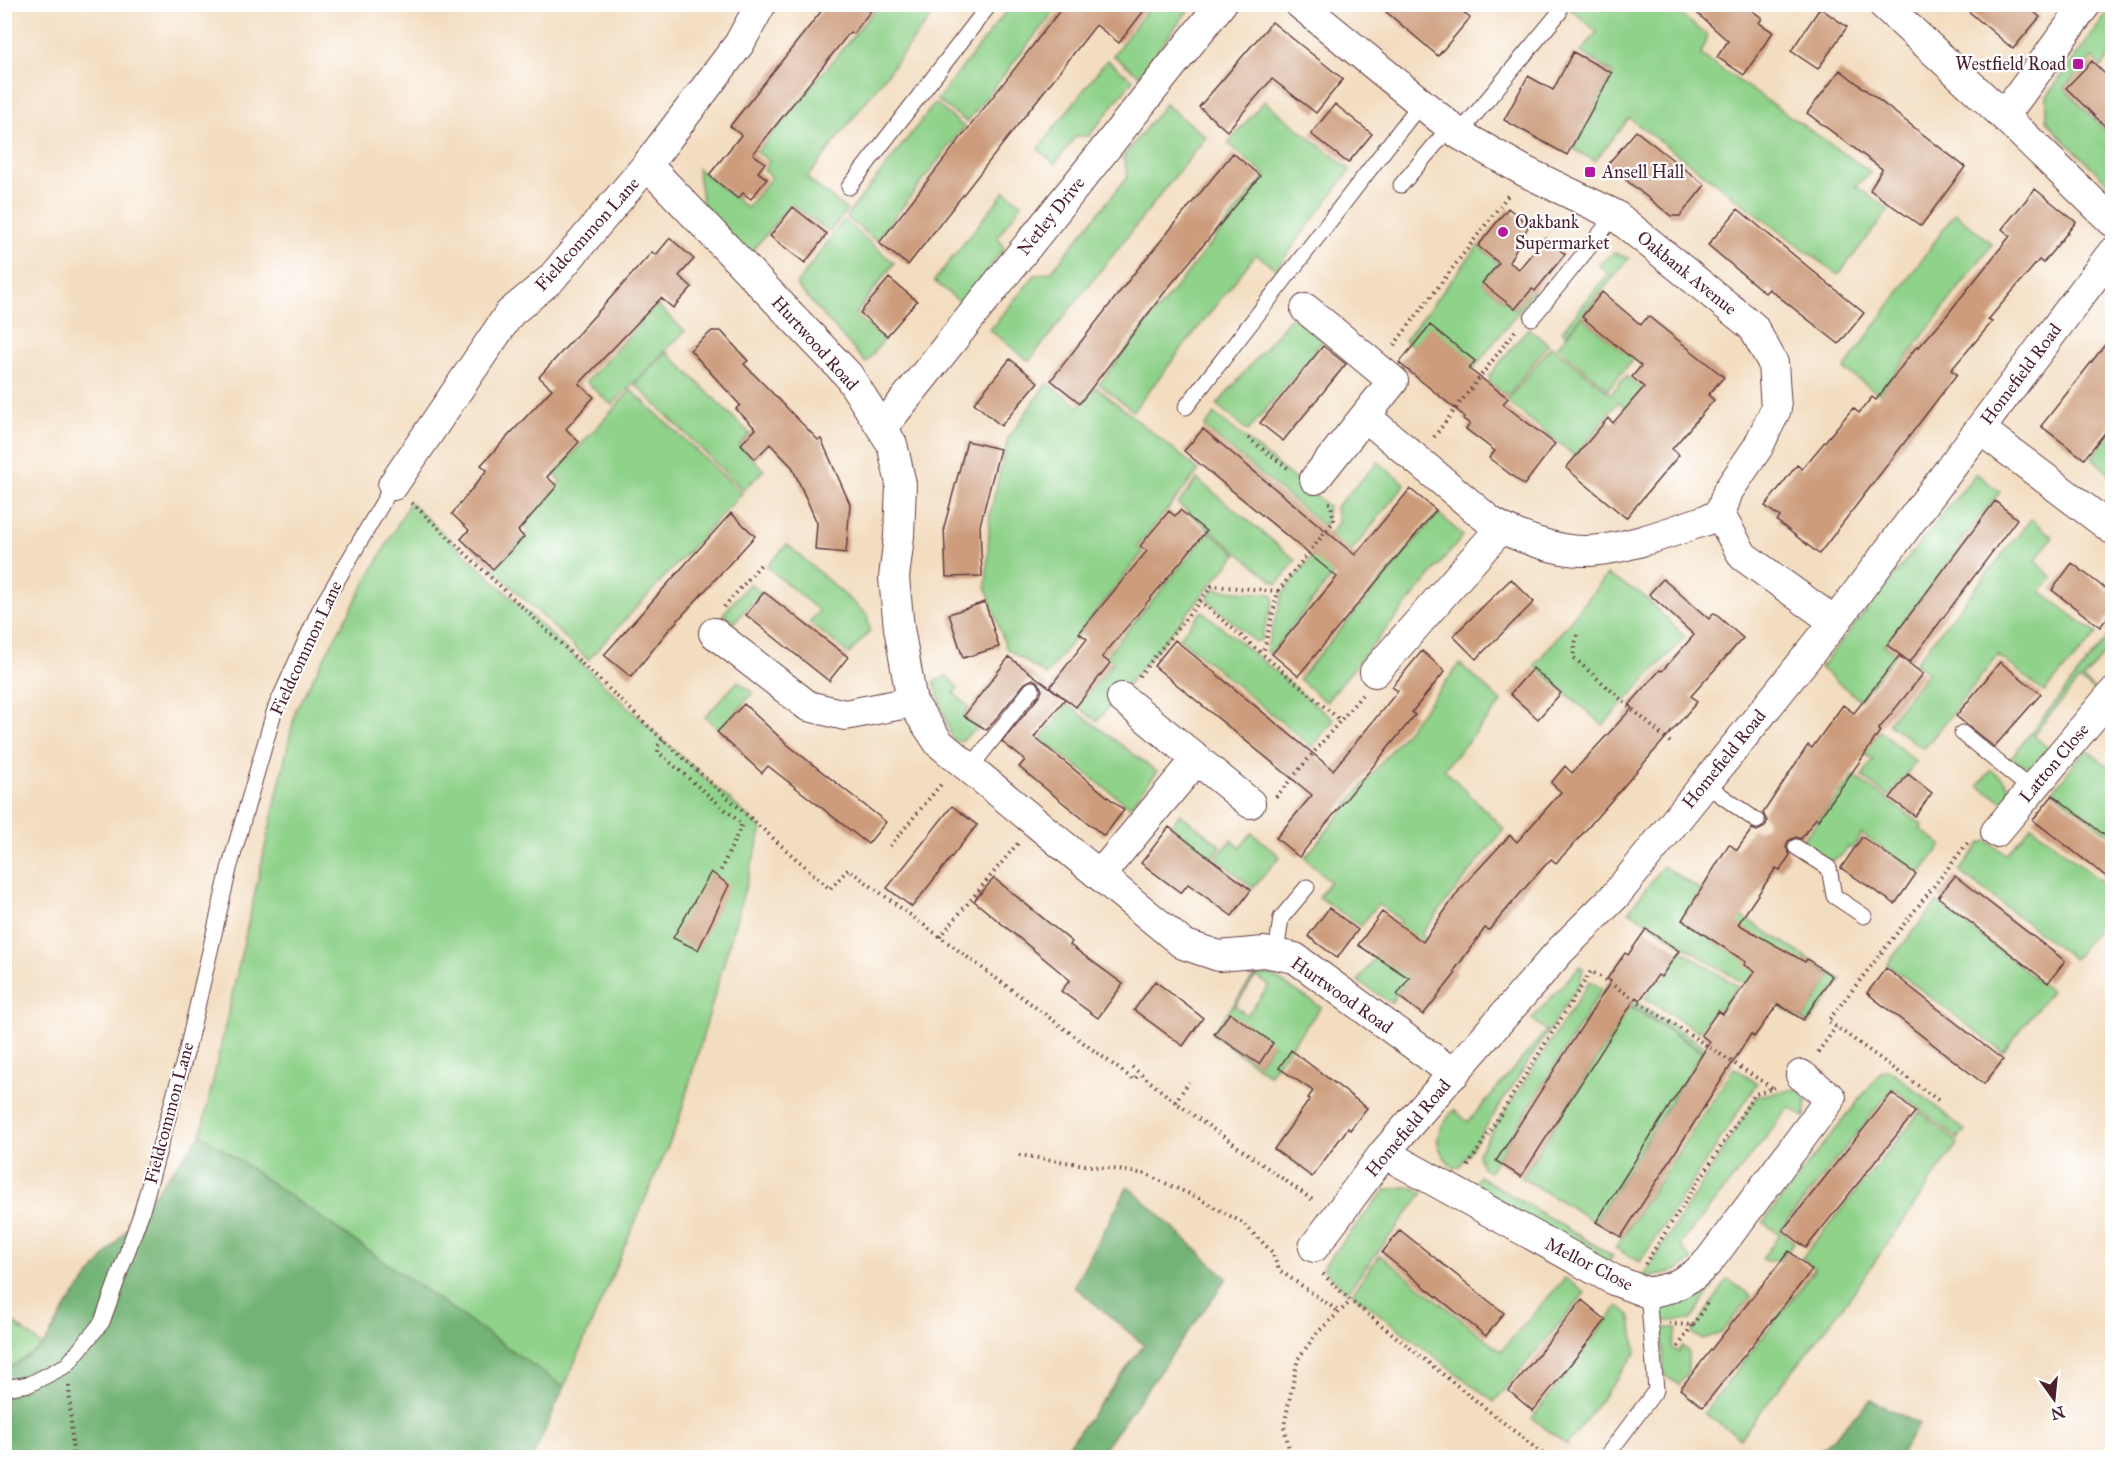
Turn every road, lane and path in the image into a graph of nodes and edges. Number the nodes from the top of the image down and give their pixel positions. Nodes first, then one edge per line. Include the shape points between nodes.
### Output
1 (761, 4) edge
2 (990, 4) edge
3 (1221, 4) edge
4 (1300, 4) edge
5 (1883, 4) edge
6 (2086, 4) edge
7 (1559, 13) dead end
8 (1421, 103) junction
9 (2004, 116) junction
10 (1455, 130) junction
11 (647, 165) junction
12 (1526, 172) junction
13 (1401, 185) dead end
14 (849, 187) dead end
15 (1615, 215) junction
16 (2112, 221) edge
17 (2112, 253) edge
18 (1306, 309) dead end
19 (1532, 318) joint
20 (1377, 367) junction
21 (1186, 407) dead end
22 (1366, 417) junction
23 (882, 428) junction
24 (1980, 429) junction
25 (1248, 438) dead end
26 (1417, 459) junction
27 (1313, 483) junction
28 (393, 485) junction
29 (1720, 515) junction
30 (1501, 528) junction
31 (2112, 529) edge
32 (763, 562) dead end
33 (1278, 591) junction
34 (1200, 601) junction
35 (1834, 622) junction
36 (714, 633) joint
37 (1577, 635) dead end
38 (1263, 654) junction
39 (1375, 672) joint
40 (1032, 689) dead end
41 (2112, 694) edge
42 (1122, 698) joint
43 (912, 702) junction
44 (1340, 720) junction
45 (1962, 733) dead end
46 (663, 740) junction
47 (1672, 744) dead end
48 (1197, 759) junction
49 (966, 765) junction
50 (1705, 784) junction
51 (2032, 790) junction
52 (1250, 803) joint
53 (1035, 822) junction
54 (1757, 822) dead end
55 (1996, 832) joint
56 (890, 846) dead end
57 (1796, 847) dead end
58 (720, 872) dead end
59 (1100, 875) junction
60 (1307, 887) dead end
61 (1864, 916) dead end
62 (940, 938) junction
63 (1276, 954) junction
64 (1132, 1067) dead end
65 (1139, 1074) junction
66 (1454, 1074) junction
67 (1801, 1075) joint
68 (1189, 1082) dead end
69 (1774, 1089) junction
70 (1938, 1100) dead end
71 (1174, 1102) junction
72 (1384, 1152) junction
73 (1019, 1155) dead end
74 (1477, 1172) dead end
75 (1336, 1217) junction
76 (1314, 1247) joint
77 (1639, 1290) junction
78 (1351, 1301) junction
79 (1338, 1311) junction
80 (1693, 1325) dead end
81 (1678, 1347) dead end
82 (67, 1365) junction
83 (4, 1388) edge
84 (73, 1458) edge
85 (1292, 1458) edge
86 (1548, 1458) edge
87 (1605, 1458) edge

1 - 11 street, Fieldcommon Lane via 739,44
2 - 14 lane
3 - 23 street, Netley Drive
4 - 8 street, Oakbank Avenue
5 - 9 street
6 - 9 street
7 - 10 lane
8 - 10 street, Oakbank Avenue
8 - 21 lane
9 - 16 street
10 - 12 street, Oakbank Avenue
10 - 13 lane
11 - 23 street, Hurtwood Road via 848,375
11 - 28 street, Fieldcommon Lane via 551,279 510,313
12 - 15 street, Oakbank Avenue
12 - 20 path
15 - 19 lane
15 - 29 street, Oakbank Avenue via 1753,327 1773,363 1776,409 1758,447 1728,491
17 - 24 street, Homefield Road
18 - 20 street
19 - 26 path via 1528,322 1525,319
20 - 22 street via 1393,381
22 - 26 street
22 - 27 street
23 - 43 street, Hurtwood Road via 892,444 901,484 894,578
24 - 31 street
24 - 35 street, Homefield Road
25 - 27 path
26 - 30 street
27 - 33 path via 1331,504 1334,521
28 - 46 path
28 - 82 lane, Fieldcommon Lane via 319,611 274,709 141,1214 102,1322
29 - 30 street via 1649,539 1586,552 1539,543
29 - 35 street via 1743,556
30 - 39 street
32 - 36 path via 707,626
33 - 34 path via 1212,586
33 - 38 path
34 - 38 path
34 - 42 path
35 - 50 street, Homefield Road
36 - 43 street via 808,706 844,714
37 - 47 path via 1573,657
38 - 44 path
39 - 44 path via 1379,675
40 - 49 lane
41 - 51 street, Latton Close
42 - 48 street
43 - 49 street, Hurtwood Road via 939,743
44 - 52 path via 1263,813
45 - 51 lane
46 - 58 path via 658,752 742,824
46 - 62 path via 830,889 848,869
48 - 52 street
48 - 59 street
49 - 53 street, Hurtwood Road
49 - 56 path
50 - 54 lane
50 - 66 street, Homefield Road via 1615,896 1560,951
51 - 55 street, Latton Close
53 - 59 street, Hurtwood Road
53 - 62 path
55 - 70 path via 1991,837 1979,829 1828,1021
57 - 61 lane via 1829,868 1834,896
59 - 63 street, Hurtwood Road via 1183,944 1219,956
60 - 63 lane via 1281,918
62 - 65 path via 1134,1080
63 - 66 street, Hurtwood Road via 1295,958
64 - 65 path
65 - 71 path
66 - 72 street, Homefield Road
67 - 69 path via 1794,1083
67 - 77 street, Mellor Close via 1831,1098 1709,1261 1672,1287
68 - 71 path
69 - 74 path via 1591,971 1467,1166
69 - 77 path via 1755,1094
71 - 75 path
72 - 75 street, Homefield Road
72 - 77 street, Mellor Close
73 - 79 path via 1145,1174 1196,1197 1243,1223 1272,1252 1279,1270
75 - 76 street, Homefield Road
76 - 78 path via 1321,1271
77 - 87 lane via 1656,1390
78 - 79 path
78 - 86 path
79 - 85 path via 1298,1359 1284,1426
80 - 81 path
82 - 83 lane, Fieldcommon Lane via 30,1384
82 - 84 path

